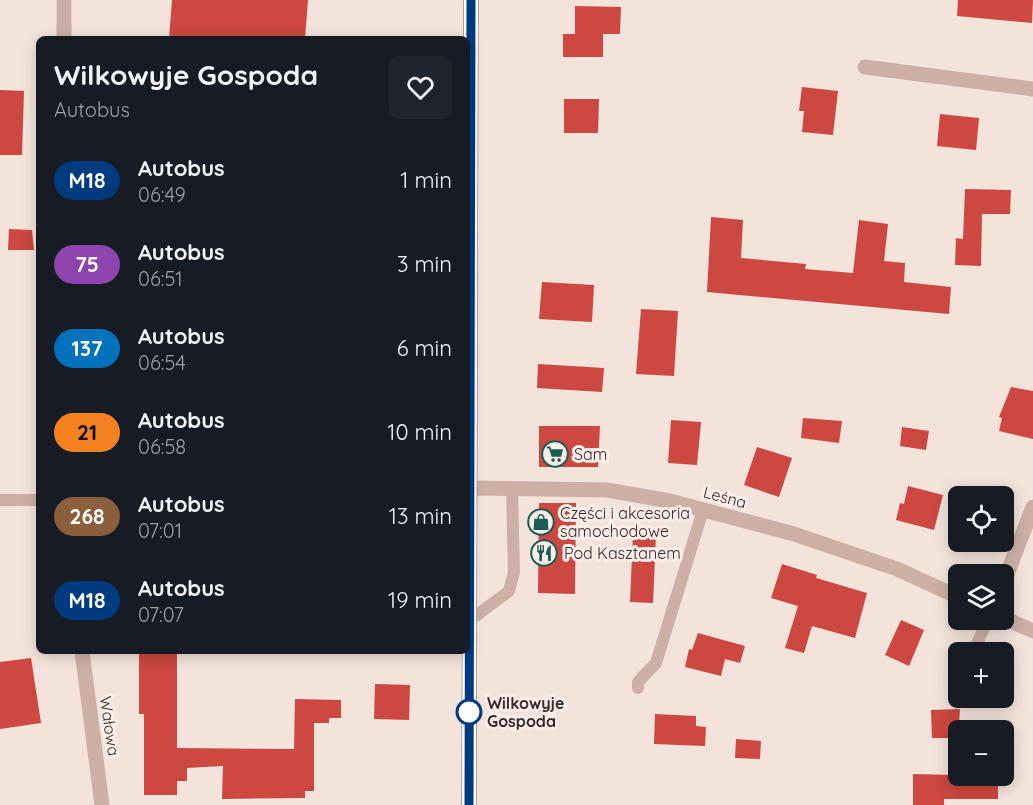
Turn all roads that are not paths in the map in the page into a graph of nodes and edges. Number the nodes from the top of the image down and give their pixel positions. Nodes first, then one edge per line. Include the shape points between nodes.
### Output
1 (64, 0) edge
2 (471, 0) edge
3 (64, 36) edge
4 (865, 67) dead end
5 (1033, 89) edge
6 (470, 488) joint
7 (512, 490) junction
8 (0, 500) edge
9 (36, 500) edge
10 (1033, 507) edge
11 (703, 510) junction
12 (1011, 564) edge
13 (948, 593) edge
14 (470, 620) edge
15 (1014, 622) edge
16 (1033, 631) edge
17 (82, 654) edge
18 (469, 654) edge
19 (638, 688) dead end
20 (102, 805) edge
21 (469, 805) edge

1 - 3 street
2 - 6 main road
4 - 5 street
6 - 7 street, Leśna
7 - 11 street, Leśna via 607,490
7 - 14 lane via 514,572 509,591
8 - 9 lane
10 - 12 street
11 - 13 street, Leśna via 794,534 887,566
11 - 19 lane via 656,663 638,682
15 - 16 street
17 - 20 street, Wałowa
18 - 21 main road

